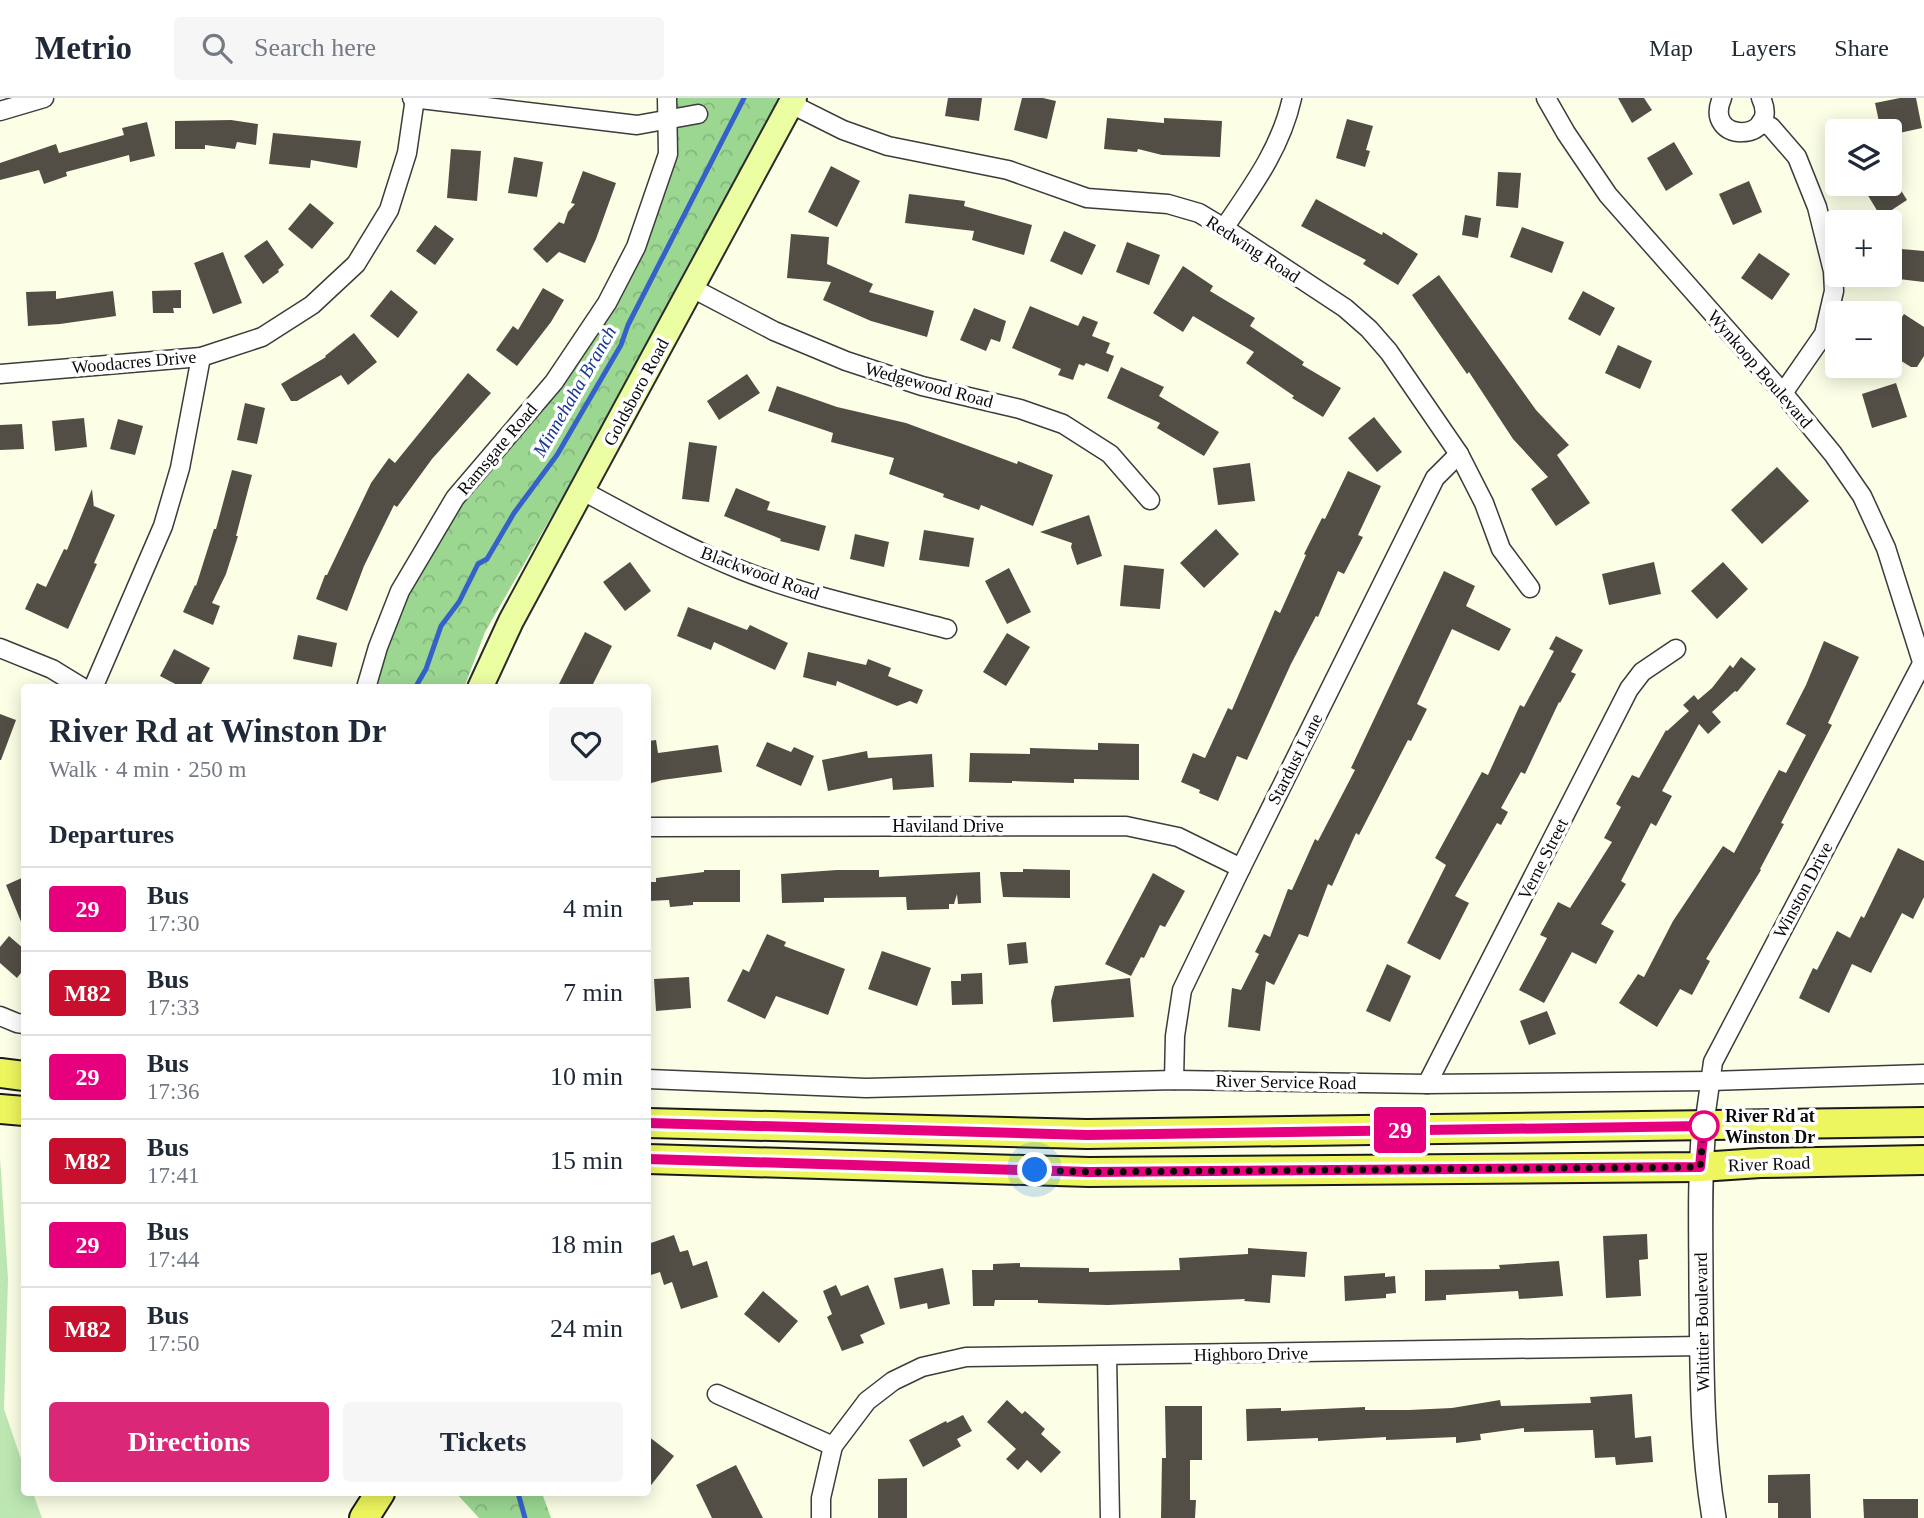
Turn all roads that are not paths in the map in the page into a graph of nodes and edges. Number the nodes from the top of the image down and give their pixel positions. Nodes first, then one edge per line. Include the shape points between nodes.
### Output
1 (44, 98) edge
2 (414, 98) edge
3 (667, 98) edge
4 (1292, 98) edge
5 (1546, 98) edge
6 (1722, 98) edge
7 (1761, 98) edge
8 (792, 101) edge
9 (0, 111) edge
10 (698, 114) dead end
11 (667, 119) junction
12 (1761, 122) junction
13 (1224, 228) junction
14 (692, 288) junction
15 (201, 357) junction
16 (0, 374) edge
17 (1783, 393) junction
18 (1459, 454) junction
19 (583, 491) junction
20 (1150, 500) dead end
21 (1530, 589) dead end
22 (947, 629) dead end
23 (0, 648) edge
24 (1676, 649) dead end
25 (1923, 664) edge
26 (76, 684) edge
27 (95, 684) edge
28 (367, 684) edge
29 (483, 684) edge
30 (651, 827) edge
31 (1241, 868) junction
32 (0, 1016) edge
33 (21, 1024) edge
34 (0, 1073) edge
35 (1924, 1074) edge
36 (21, 1076) edge
37 (651, 1079) edge
38 (1174, 1080) junction
39 (1710, 1082) junction
40 (1427, 1083) junction
41 (0, 1109) edge
42 (21, 1111) edge
43 (1924, 1122) edge
44 (651, 1123) edge
45 (1704, 1126) junction
46 (1924, 1160) edge
47 (651, 1161) edge
48 (1700, 1167) junction
49 (1702, 1346) junction
50 (1107, 1356) junction
51 (717, 1394) dead end
52 (833, 1446) junction
53 (378, 1496) edge
54 (364, 1518) edge
55 (821, 1518) edge
56 (1110, 1518) edge
57 (1714, 1518) edge

1 - 9 street
2 - 11 street via 637,125
2 - 15 street, Woodacres Drive via 407,153 389,210 356,264 312,305 262,337
3 - 11 street, Ramsgate Road
4 - 13 street via 1287,123 1267,165
5 - 17 street, Wynkoop Boulevard via 1608,195
6 - 12 street via 1721,121 1732,131 1746,133
7 - 12 street via 1765,113
8 - 13 street, Redwing Road via 843,130 888,146 1008,170 1087,198 1168,204 1199,213
8 - 14 main road, Goldsboro Road
10 - 11 street
11 - 28 street, Ramsgate Road via 668,154 636,247 554,382 455,498 400,591
12 - 17 street via 1797,157 1817,207 1833,271 1834,291 1824,334
13 - 18 street, Redwing Road via 1345,308 1369,329
14 - 19 main road, Goldsboro Road
14 - 20 street, Wedgewood Road via 774,331 846,361 1063,424 1110,454
15 - 16 street, Woodacres Drive
15 - 27 street via 180,468 163,526
17 - 25 street, Wynkoop Boulevard via 1863,496 1886,548
18 - 21 street, Redwing Road via 1501,550
18 - 31 street, Stardust Lane via 1436,478
19 - 22 street, Blackwood Road via 668,537 743,570
19 - 29 main road, Goldsboro Road via 511,621
23 - 26 street
24 - 40 street, Verne Street via 1642,672 1629,689
25 - 39 street, Winston Drive via 1713,1062
30 - 31 street, Haviland Drive via 1126,826 1178,837
31 - 38 street, Stardust Lane via 1182,990
32 - 33 street
34 - 36 main road
35 - 39 street, River Service Road
37 - 38 street, River Service Road via 866,1088
38 - 40 street, River Service Road
39 - 40 street, River Service Road
39 - 45 street, Winston Drive
41 - 42 main road
43 - 45 main road
44 - 45 main road via 1087,1135
45 - 48 street, Whittier Boulevard
46 - 48 main road, River Road
47 - 48 main road, River Road via 1089,1172
48 - 49 street, Whittier Boulevard
49 - 50 street, Highboro Drive
49 - 57 street, Whittier Boulevard via 1707,1478
50 - 52 street, Highboro Drive via 966,1357 922,1367 867,1401
50 - 56 street
51 - 52 street
52 - 55 street
53 - 54 main road

